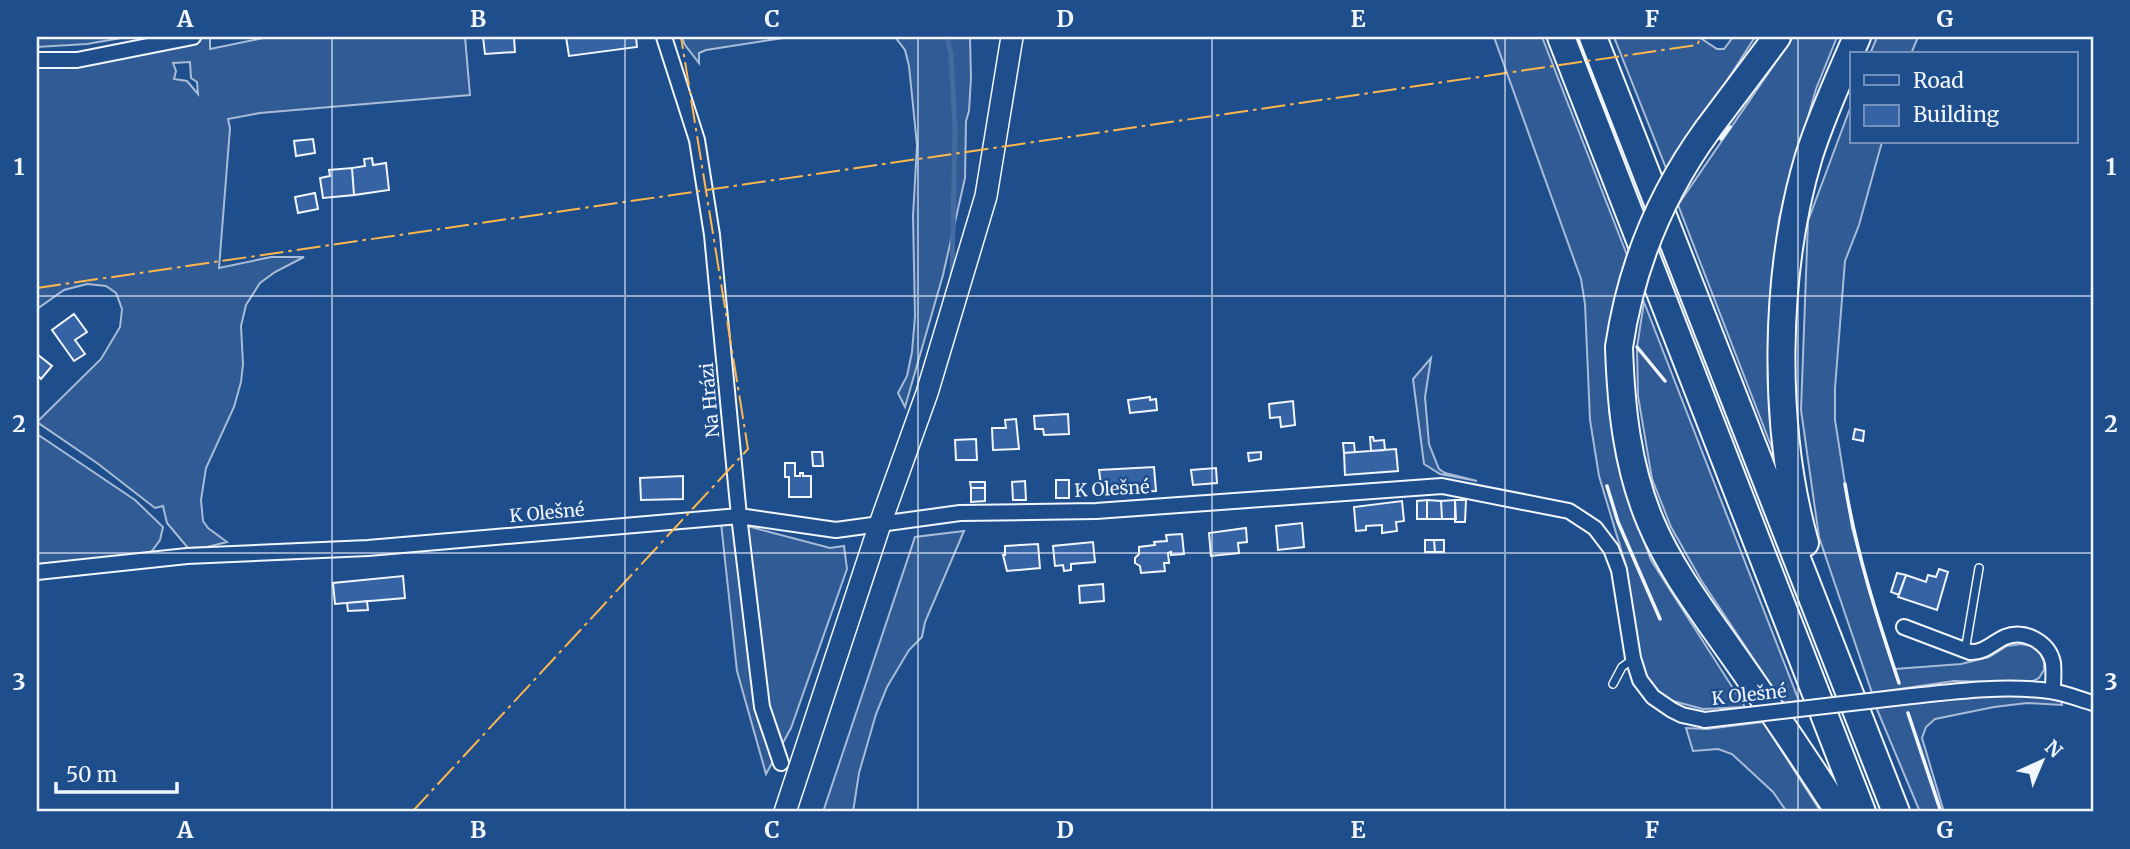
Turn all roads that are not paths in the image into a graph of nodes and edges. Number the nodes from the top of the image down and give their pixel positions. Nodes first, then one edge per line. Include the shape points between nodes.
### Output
1 (193, 37) edge
2 (664, 37) edge
3 (1012, 37) edge
4 (1561, 37) edge
5 (1592, 37) edge
6 (1777, 37) edge
7 (1850, 53) edge
8 (37, 60) edge
9 (739, 516) junction
10 (880, 524) junction
11 (1979, 568) dead end
12 (37, 572) edge
13 (1903, 627) dead end
14 (1965, 651) junction
15 (1633, 658) junction
16 (1613, 684) dead end
17 (2053, 691) junction
18 (1848, 692) junction
19 (2093, 703) edge
20 (781, 763) dead end
21 (785, 812) edge
22 (1839, 812) edge
23 (1862, 812) edge
24 (1896, 812) edge

1 - 8 street via 77,60
2 - 9 street, Na Hrázi via 702,167
3 - 10 street via 986,196 927,393
4 - 23 highway
5 - 18 highway
6 - 22 highway, bridge via 1675,178 1648,232 1630,288 1619,347 1621,407 1630,457 1651,524 1700,608
7 - 18 highway via 1809,157 1793,226 1782,362 1787,451 1798,515
9 - 10 street, K Olešné via 836,530
9 - 12 street, K Olešné via 368,548 187,556
9 - 20 street, Na Hrázi via 762,707
10 - 15 street, K Olešné via 960,513 1096,510 1442,486 1569,511 1595,528 1619,570
10 - 21 street
11 - 14 lane
13 - 14 street
14 - 17 street via 1981,651 2013,635 2029,636 2051,656
15 - 16 lane
15 - 17 street, K Olešné, bridge via 1640,680 1653,697 1682,715 1705,720 1996,689
17 - 19 street, K Olešné
18 - 24 highway

